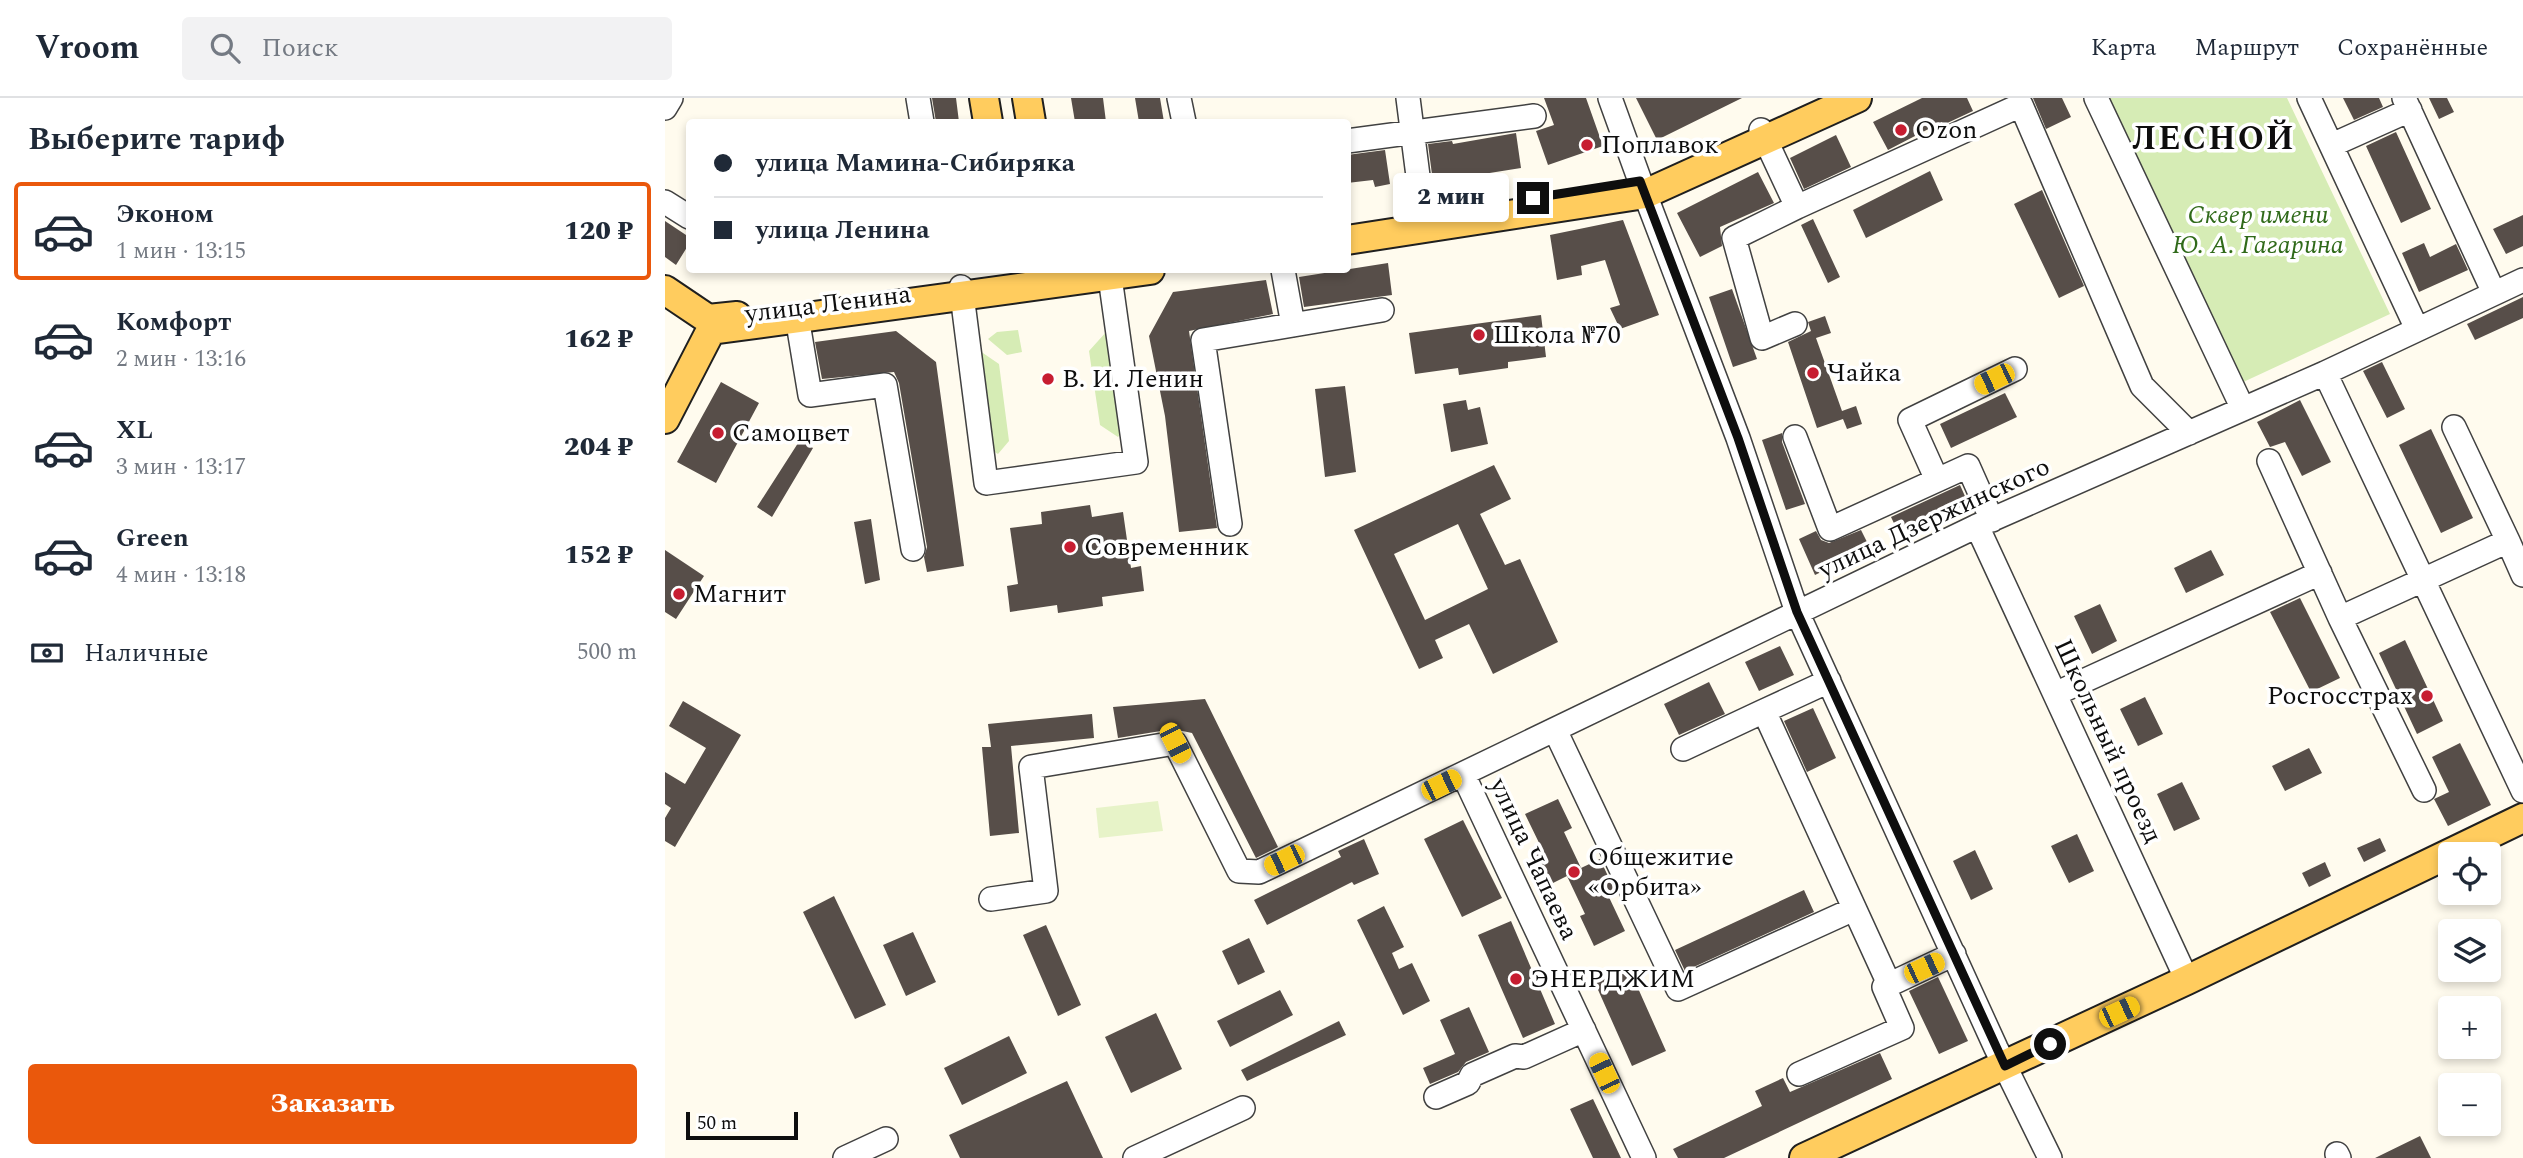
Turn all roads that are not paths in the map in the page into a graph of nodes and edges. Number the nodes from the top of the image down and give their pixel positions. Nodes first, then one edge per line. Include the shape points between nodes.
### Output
1 (671, 98) edge
2 (918, 98) edge
3 (984, 98) edge
4 (1027, 98) edge
5 (1179, 98) edge
6 (1408, 98) edge
7 (1610, 98) edge
8 (1832, 98) edge
9 (1857, 98) edge
10 (2096, 98) edge
11 (2309, 98) edge
12 (2407, 104) edge
13 (665, 108) edge
14 (1534, 116) dead end
15 (922, 119) edge
16 (988, 119) edge
17 (1030, 119) edge
18 (1183, 119) edge
19 (1412, 132) junction
20 (1763, 135) junction
21 (1351, 140) edge
22 (2332, 145) junction
23 (1642, 188) junction
24 (665, 202) edge
25 (1797, 207) junction
26 (686, 215) edge
27 (1424, 222) junction
28 (1351, 228) edge
29 (1351, 239) edge
30 (1130, 273) edge
31 (1284, 273) edge
32 (1054, 276) edge
33 (1103, 277) edge
34 (2523, 279) edge
35 (1012, 280) edge
36 (665, 290) edge
37 (2494, 293) junction
38 (962, 299) junction
39 (1382, 310) dead end
40 (797, 317) junction
41 (710, 324) junction
42 (1795, 324) dead end
43 (1293, 325) junction
44 (2417, 329) junction
45 (2015, 369) dead end
46 (2325, 373) junction
47 (2243, 409) junction
48 (665, 419) edge
49 (2454, 427) dead end
50 (2189, 433) junction
51 (1795, 437) dead end
52 (2269, 461) dead end
53 (1937, 480) junction
54 (1985, 523) junction
55 (1230, 524) dead end
56 (2508, 541) junction
57 (913, 549) dead end
58 (2320, 573) junction
59 (2523, 575) edge
60 (2423, 580) junction
61 (1797, 612) junction
62 (2340, 618) junction
63 (1829, 681) junction
64 (2055, 694) junction
65 (1763, 711) junction
66 (1555, 730) junction
67 (1683, 749) dead end
68 (1463, 774) junction
69 (2424, 790) dead end
70 (2523, 791) edge
71 (2523, 818) edge
72 (991, 899) dead end
73 (1854, 909) junction
74 (1954, 954) junction
75 (2187, 980) junction
76 (1889, 984) junction
77 (1584, 1030) junction
78 (2005, 1066) junction
79 (1799, 1074) dead end
80 (1436, 1097) dead end
81 (1243, 1108) dead end
82 (886, 1139) dead end
83 (845, 1158) edge
84 (1135, 1158) edge
85 (1644, 1158) edge
86 (1804, 1158) edge
87 (2050, 1158) edge

1 - 13 street
2 - 15 street
3 - 16 main road
4 - 17 main road
5 - 18 street
6 - 19 street
7 - 23 street
8 - 20 main road
9 - 20 main road
10 - 47 street
11 - 22 street
12 - 22 street
12 - 37 street
14 - 19 street
19 - 21 street
19 - 27 street
20 - 23 main road
20 - 25 street
22 - 44 street
23 - 27 main road
23 - 61 street via 1738,438
24 - 26 street
25 - 42 street via 1734,238 1762,338
25 - 50 street via 2021,105 2142,386
27 - 28 main road
27 - 29 main road
30 - 33 main road, улица Ленина
31 - 43 street
32 - 33 main road, улица Ленина
32 - 35 main road, улица Ленина
33 - 38 street via 1136,462 986,483
34 - 37 street, улица Дзержинского
35 - 38 main road, улица Ленина
36 - 41 main road, улица Ленина
37 - 44 street, улица Дзержинского
38 - 40 main road
38 - 41 main road, улица Ленина
39 - 43 street
40 - 41 main road
40 - 57 street via 810,395 885,385
41 - 48 main road
43 - 55 street via 1203,340
44 - 46 street, улица Дзержинского
45 - 53 street via 1910,420
46 - 47 street, улица Дзержинского
46 - 60 street
47 - 50 street, улица Дзержинского
49 - 56 street
50 - 54 street, улица Дзержинского
51 - 53 street via 1830,529
52 - 58 street
53 - 54 street, Школьный проезд via 1968,467
54 - 61 street, улица Дзержинского
54 - 64 street, Школьный проезд
56 - 59 street
56 - 60 street
58 - 62 street
58 - 64 street
60 - 62 street
60 - 70 street
61 - 63 street
61 - 66 street, улица Дзержинского
62 - 69 street
63 - 65 street
63 - 74 street
64 - 75 street, Школьный проезд
65 - 67 street
65 - 73 street
66 - 68 street, улица Дзержинского
66 - 73 street via 1678,989
68 - 72 street, улица Дзержинского via 1259,872 1240,871 1175,743 1031,767 1046,891
68 - 77 street, улица Чапаева
71 - 75 main road
73 - 76 street
74 - 76 street
74 - 78 street
75 - 78 main road
76 - 79 street via 1884,986 1902,1028
77 - 80 street via 1472,1075 1468,1083
77 - 85 street, улица Чапаева
78 - 86 main road
78 - 87 street
81 - 84 street
82 - 83 street

